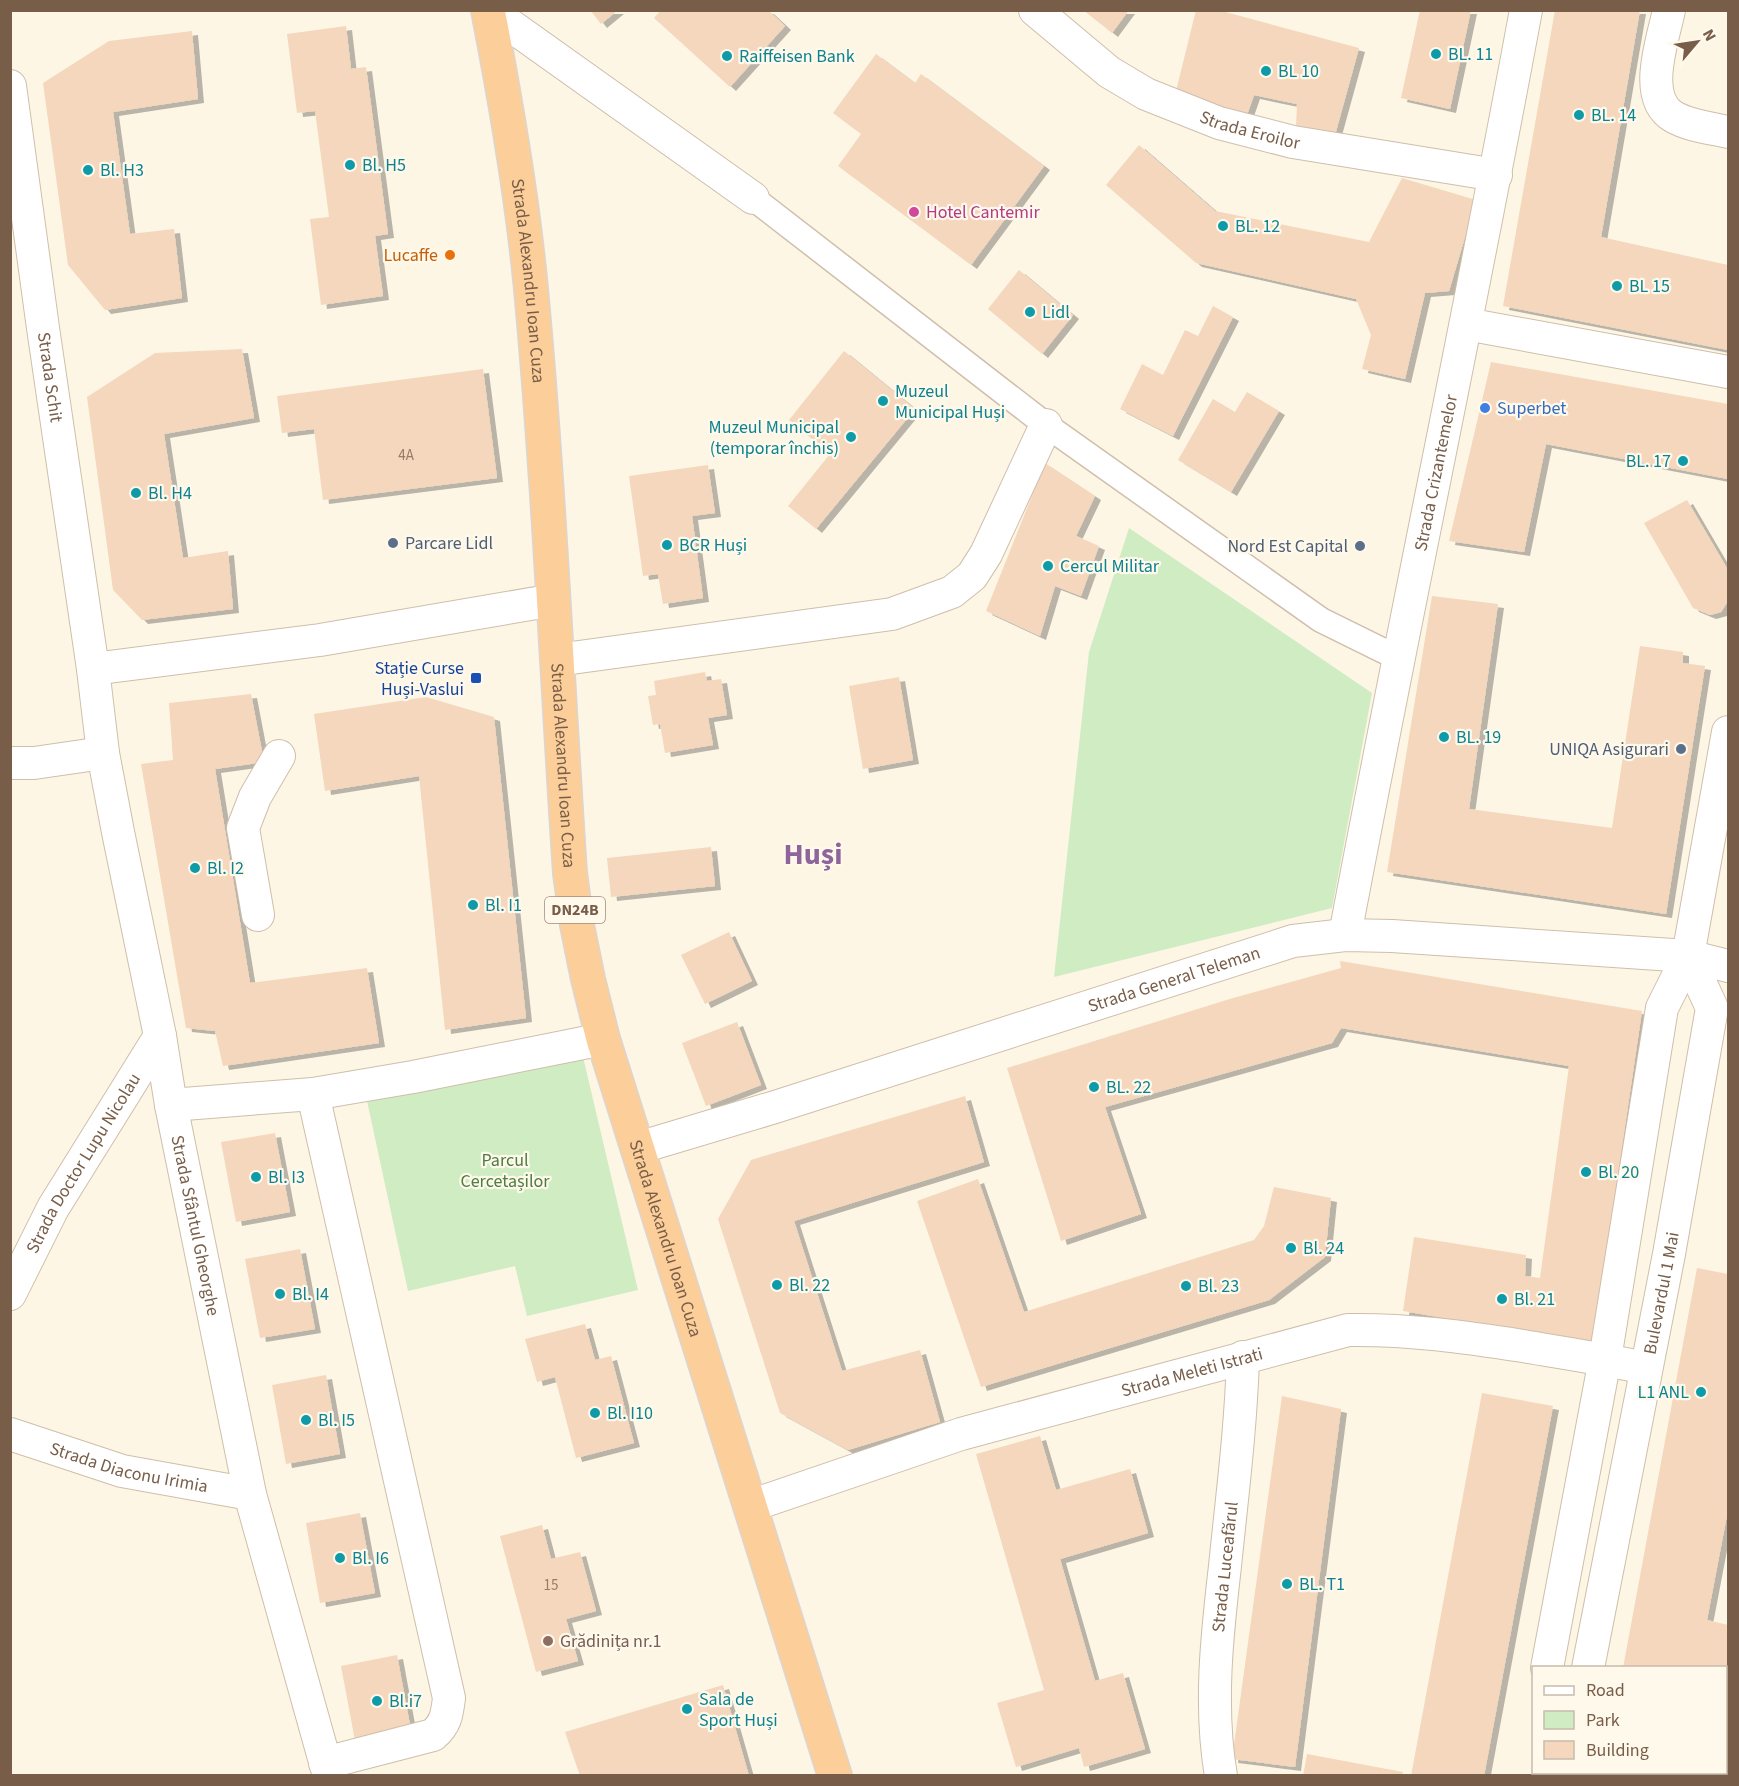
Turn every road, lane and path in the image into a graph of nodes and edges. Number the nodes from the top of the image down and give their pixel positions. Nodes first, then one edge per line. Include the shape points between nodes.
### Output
1 (488, 10) edge
2 (1035, 10) edge
3 (1526, 10) edge
4 (1669, 10) edge
5 (10, 86) edge
6 (1728, 132) edge
7 (1496, 176) junction
8 (753, 198) joint
9 (1466, 324) junction
10 (1728, 372) edge
11 (1046, 425) junction
12 (554, 600) junction
13 (1398, 657) junction
14 (557, 660) junction
15 (93, 669) junction
16 (1728, 732) edge
17 (103, 753) junction
18 (279, 756) dead end
19 (10, 763) edge
20 (258, 915) dead end
21 (1345, 935) junction
22 (1688, 956) junction
23 (1728, 966) edge
24 (160, 1036) junction
25 (603, 1039) junction
26 (313, 1094) junction
27 (171, 1105) junction
28 (638, 1148) junction
29 (10, 1294) edge
30 (1243, 1357) junction
31 (1605, 1359) junction
32 (1645, 1368) junction
33 (10, 1434) edge
34 (250, 1494) junction
35 (750, 1506) junction
36 (1547, 1666) edge
37 (1588, 1666) edge
38 (327, 1769) edge
39 (835, 1776) edge
40 (1221, 1776) edge

1 - 8 street
1 - 12 highway, Strada Alexandru Ioan Cuza / DN24B via 505,96 531,287
2 - 7 street, Strada Eroilor via 1109,72 1146,94 1219,123 1293,142
3 - 7 street, Strada Crizantemelor
4 - 6 street via 1656,75 1662,105 1672,116 1687,123
5 - 15 street, Strada Schit
7 - 9 street, Strada Crizantemelor
8 - 11 street
9 - 10 street
9 - 13 street, Strada Crizantemelor
11 - 13 street via 1321,621
11 - 14 street via 986,554 972,576 952,592 892,614
12 - 14 highway, Strada Alexandru Ioan Cuza / DN24B
12 - 15 street via 320,640
13 - 21 street, Strada Crizantemelor
14 - 25 highway, Strada Alexandru Ioan Cuza / DN24B via 570,873
15 - 17 street, Strada Sfântul Gheorghe
16 - 22 street
17 - 19 street
17 - 24 street, Strada Sfântul Gheorghe
18 - 20 street via 255,797 243,828
21 - 22 street, Strada General Teleman
21 - 28 street, Strada General Teleman via 1293,941
22 - 23 street, Strada General Teleman
22 - 31 street via 1662,1008
22 - 32 street, Bulevardul 1 Mai via 1712,1008
24 - 27 street, Strada Sfântul Gheorghe
24 - 29 street, Strada Doctor Lupu Nicolau via 54,1208
25 - 26 street
25 - 28 highway, Strada Alexandru Ioan Cuza / DN24B
26 - 27 street
26 - 38 street via 449,1698 447,1716 433,1735
27 - 34 street, Strada Sfântul Gheorghe
28 - 35 highway, Strada Alexandru Ioan Cuza / DN24B
30 - 31 street, Strada Meleti Istrati via 1348,1330 1381,1329 1448,1334
30 - 35 street, Strada Meleti Istrati via 961,1434
30 - 40 street, Strada Luceafărul via 1216,1663 1215,1712
31 - 32 street, Strada Meleti Istrati
31 - 36 street
32 - 37 street, Bulevardul 1 Mai
33 - 34 street, Strada Diaconu Irimia via 122,1471
34 - 38 street, Strada Sfântul Gheorghe
35 - 39 highway, Strada Alexandru Ioan Cuza / DN24B

